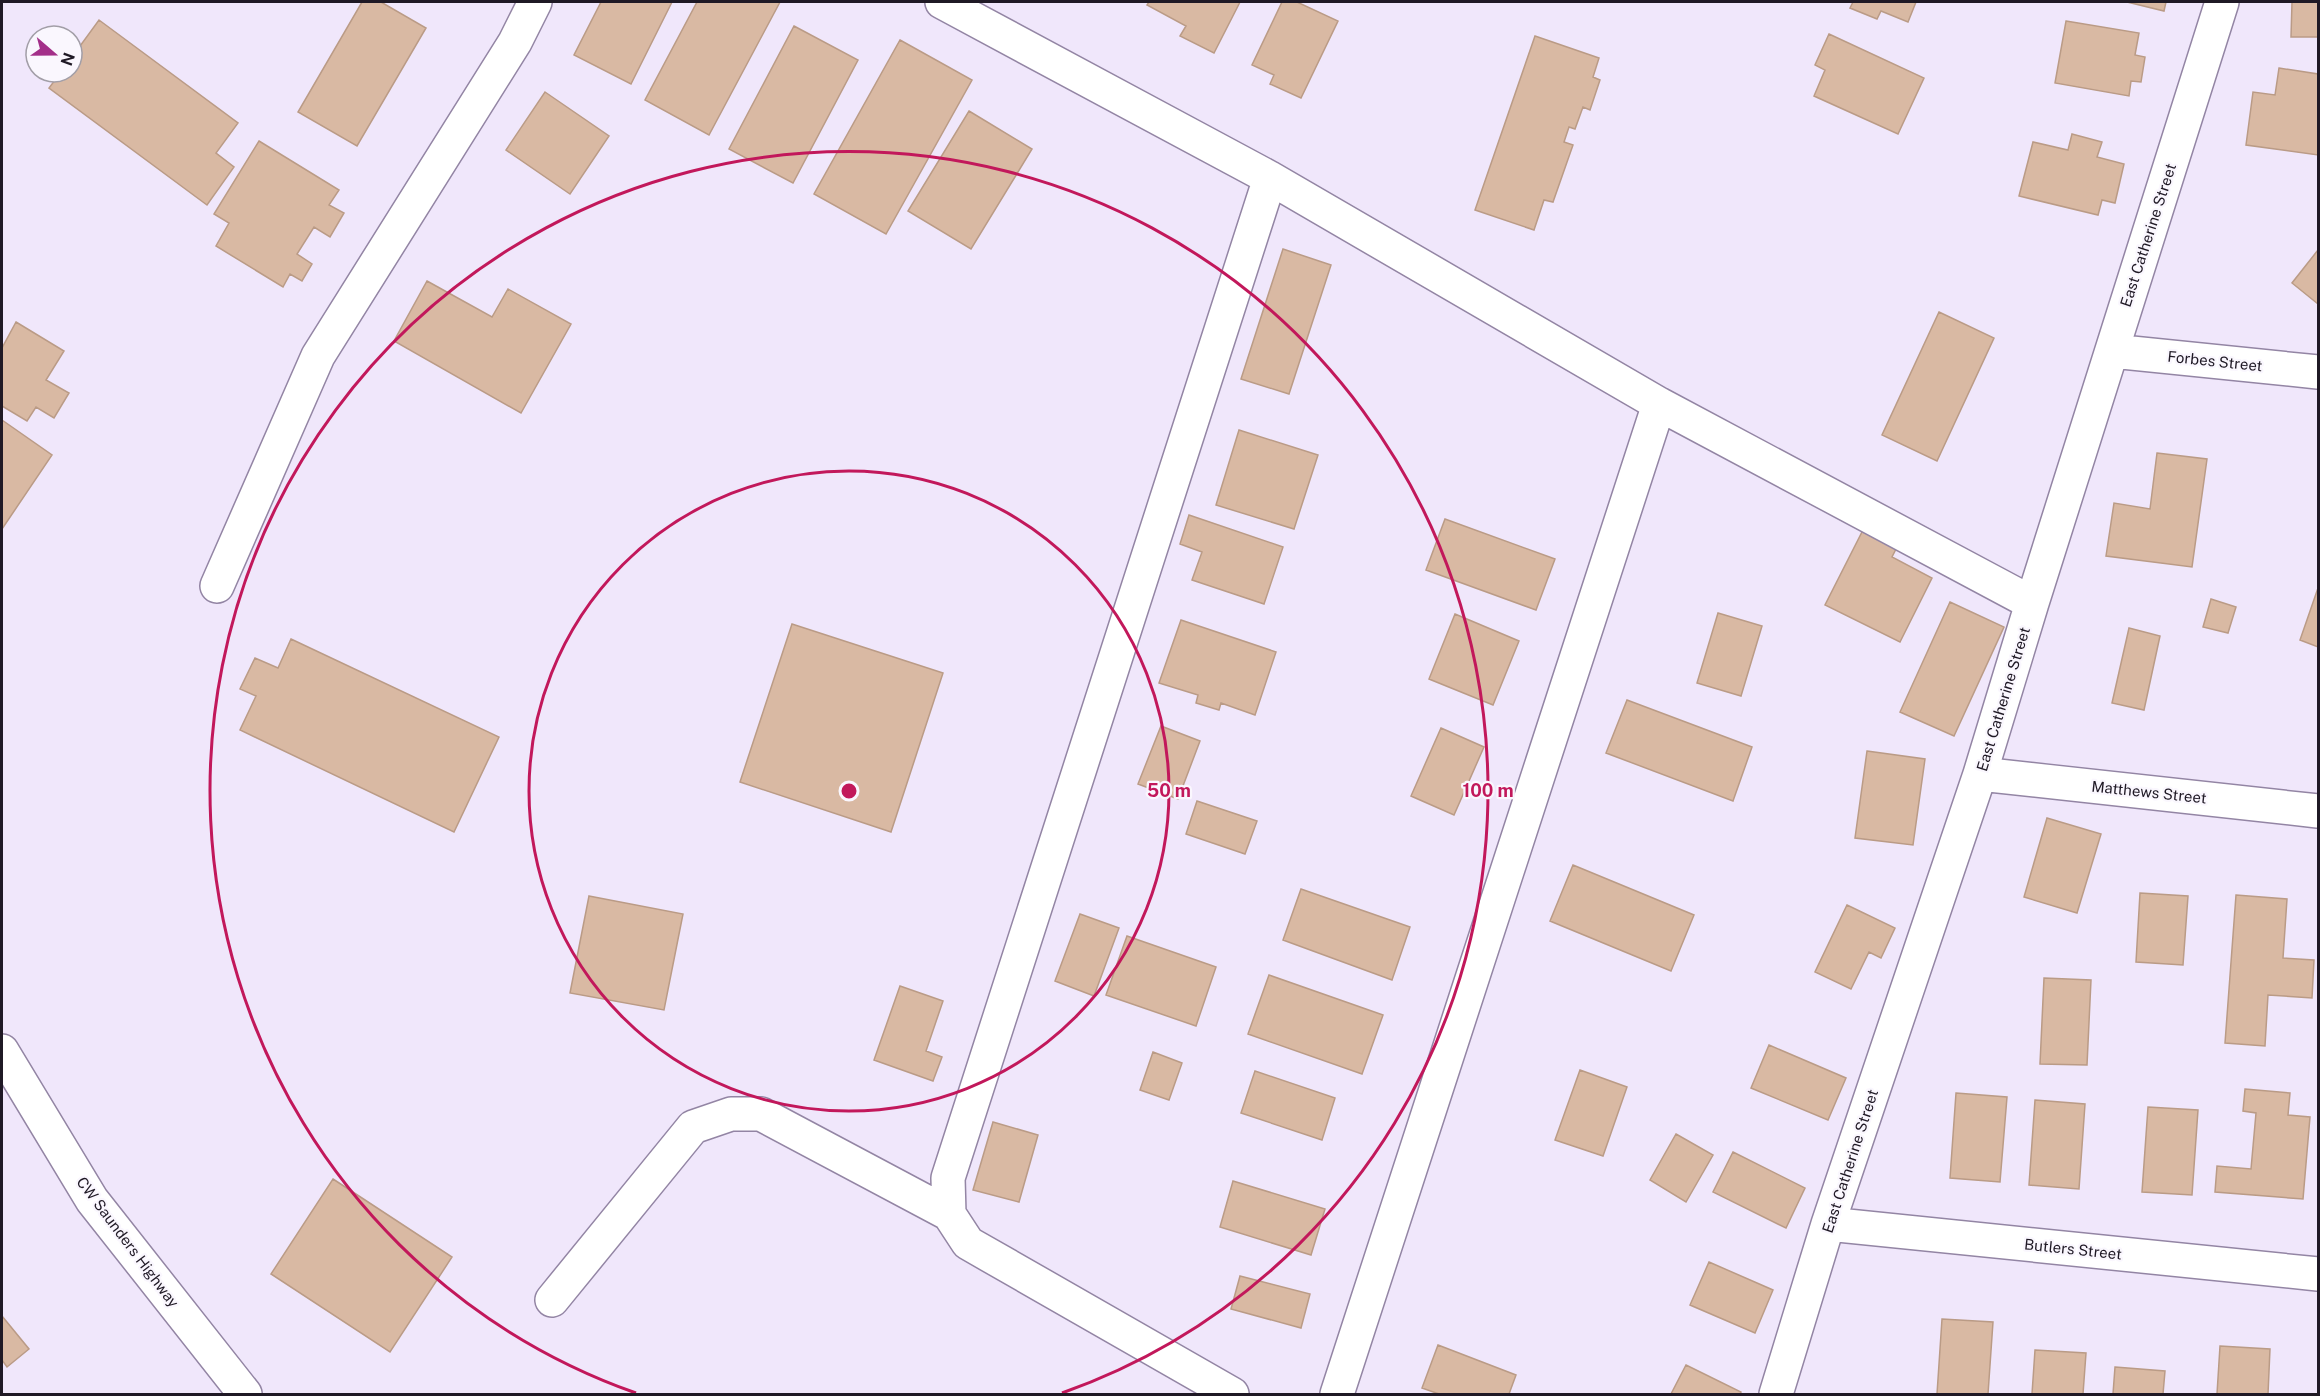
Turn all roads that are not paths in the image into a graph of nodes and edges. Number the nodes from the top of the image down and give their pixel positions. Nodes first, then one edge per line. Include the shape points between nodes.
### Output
1 (535, 2) edge
2 (942, 2) edge
3 (2222, 2) edge
4 (1270, 178) junction
5 (2112, 351) junction
6 (2319, 372) edge
7 (1659, 404) junction
8 (217, 586) dead end
9 (2032, 603) junction
10 (1980, 774) junction
11 (2319, 811) edge
12 (2, 1051) edge
13 (949, 1214) junction
14 (1828, 1224) junction
15 (2319, 1274) edge
16 (552, 1300) dead end
17 (245, 1395) edge
18 (1232, 1395) edge
19 (1337, 1395) edge
20 (1776, 1395) edge

1 - 8 street via 515,42 318,356
2 - 4 street
3 - 5 street, East Catherine Street
4 - 7 street
4 - 13 street via 948,1178
5 - 6 street, Forbes Street
5 - 9 street, East Catherine Street
7 - 9 street
7 - 19 street
9 - 10 street, East Catherine Street
10 - 11 street, Matthews Street
10 - 14 street, East Catherine Street
12 - 17 street, CW Saunders Highway via 92,1200
13 - 16 street via 761,1114 731,1114 693,1128
13 - 18 street via 968,1243
14 - 15 street, Butlers Street
14 - 20 street, East Catherine Street

